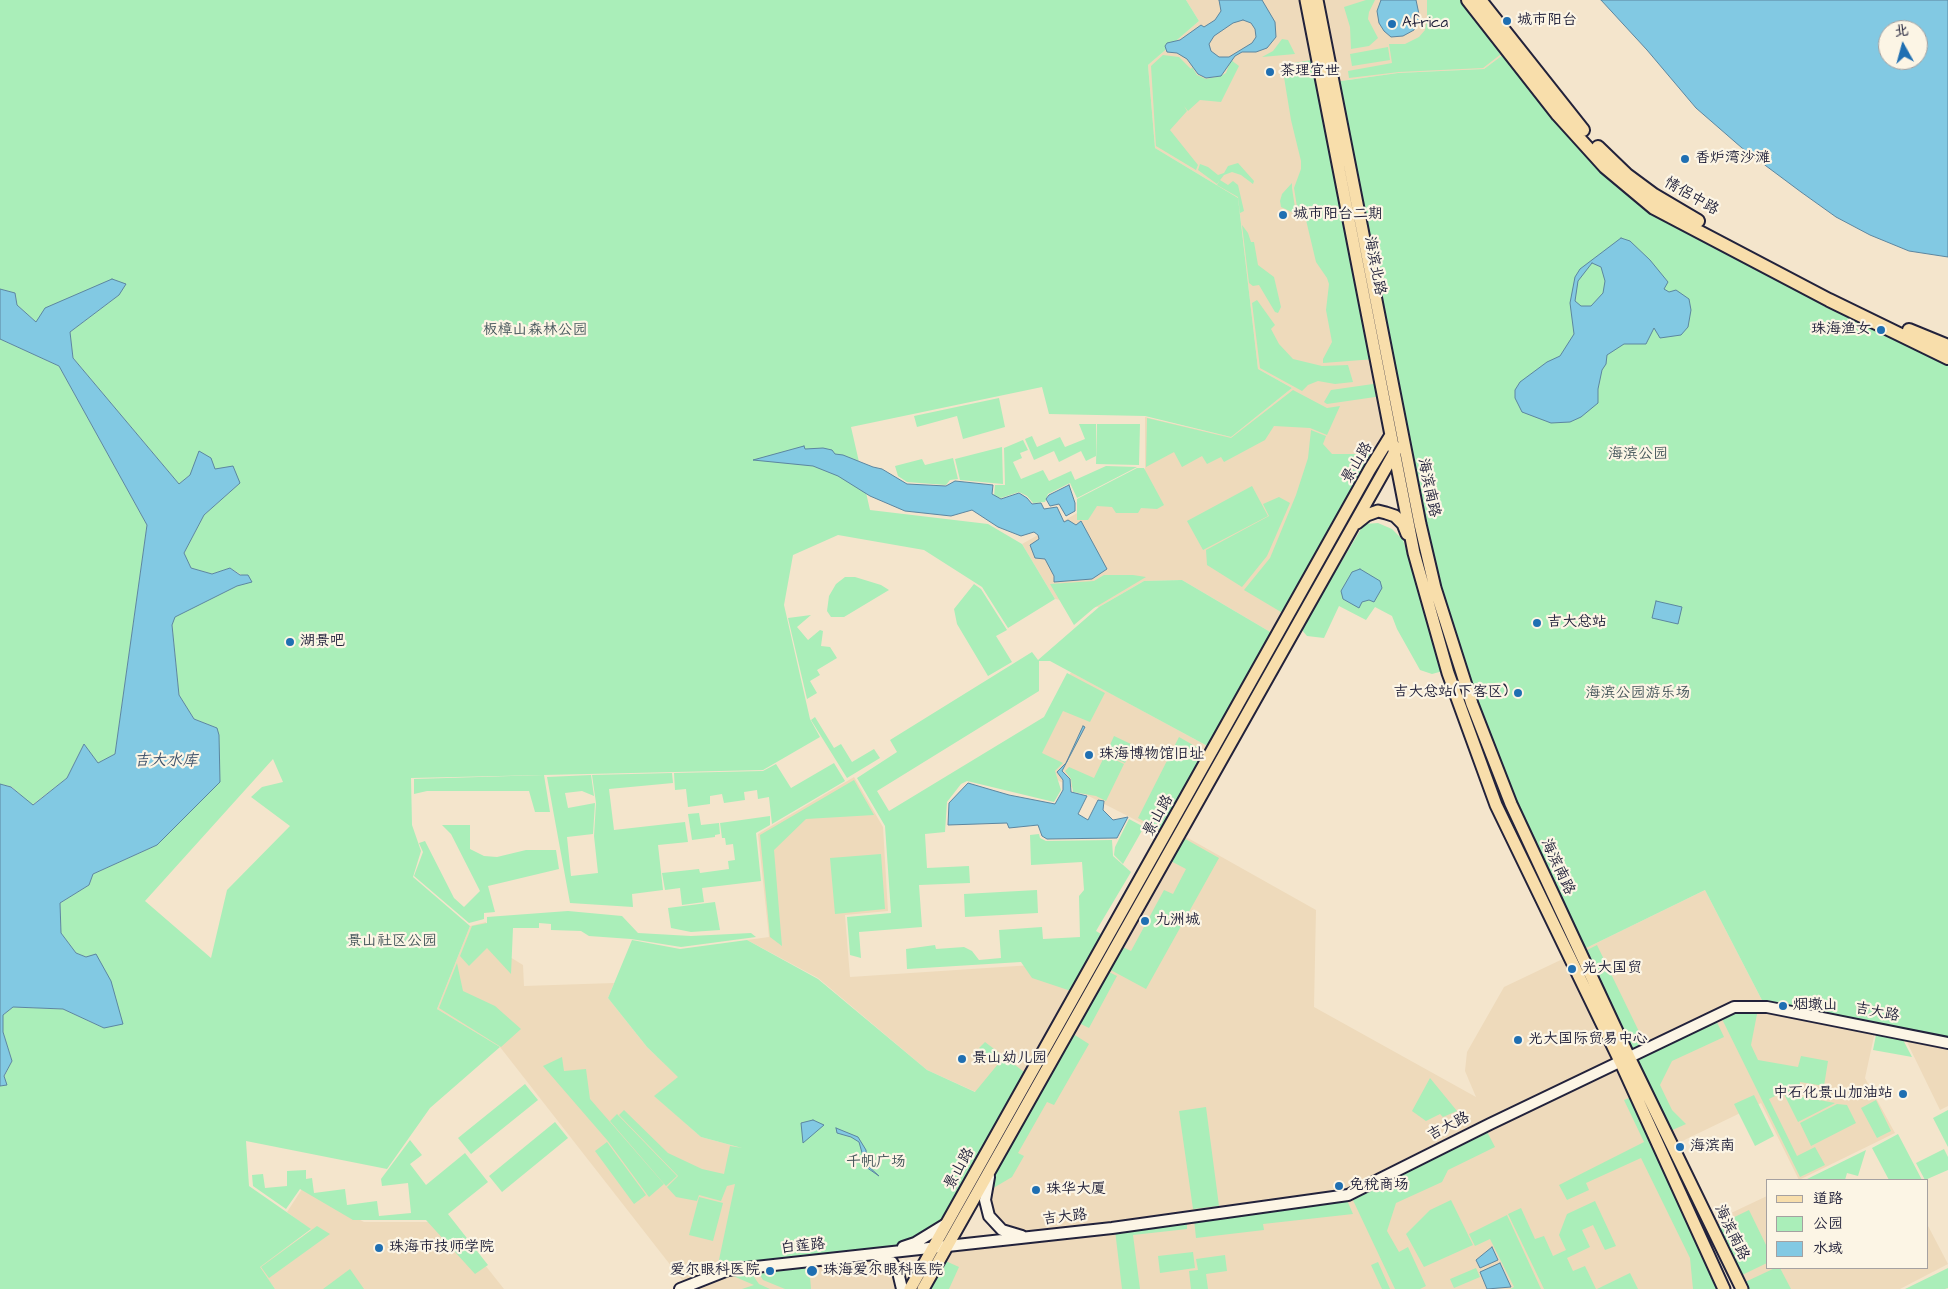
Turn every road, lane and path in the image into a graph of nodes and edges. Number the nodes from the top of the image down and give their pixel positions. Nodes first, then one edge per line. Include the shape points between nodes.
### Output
1 (1306, 0) edge
2 (1317, 0) edge
3 (1468, 0) edge
4 (1480, 0) edge
5 (1904, 333) junction
6 (1948, 338) edge
7 (1948, 346) edge
8 (1948, 358) edge
9 (1397, 436) junction
10 (1395, 450) junction
11 (1350, 529) junction
12 (1414, 553) junction
13 (1948, 1043) edge
14 (1625, 1059) junction
15 (991, 1168) junction
16 (946, 1224) junction
17 (1033, 1237) junction
18 (946, 1247) junction
19 (933, 1248) junction
20 (876, 1254) junction
21 (680, 1289) edge
22 (902, 1289) edge
23 (910, 1289) edge
24 (923, 1289) edge
25 (1724, 1289) edge
26 (1742, 1289) edge

1 - 9 main road, 海滨北路
2 - 9 main road, 海滨北路
3 - 5 highway, 情侶中路 via 1558,114 1605,167 1654,208
4 - 5 highway, 情侶中路 via 1586,134 1627,175 1687,215
5 - 6 main road, 情侶中路
5 - 7 highway
5 - 8 highway
9 - 10 main road, 景山路
9 - 14 main road, 海滨南路 via 1435,588 1472,704 1511,804
9 - 16 main road, 景山路 via 1370,469
10 - 11 main road, 景山路
10 - 12 main road, 海滨南路
11 - 12 main road via 1367,514 1378,511 1395,516 1403,524
11 - 15 main road, 景山路
12 - 14 main road, 海滨南路 via 1455,694 1496,805
13 - 14 main road, 吉大路 via 1767,1007 1734,1008
14 - 17 main road, 吉大路 via 1348,1195
14 - 25 main road, 海滨南路
14 - 26 main road, 海滨南路
15 - 17 main road via 985,1200 992,1222 1009,1233
15 - 18 main road, 景山路
16 - 19 main road, 景山路
16 - 20 main road via 915,1243
17 - 18 main road, 吉大路
18 - 19 main road, 吉大路
18 - 24 main road, 景山路
19 - 20 main road, 白莲路
19 - 23 main road, 景山路
20 - 21 main road, 白莲路 via 728,1270
20 - 22 main road via 892,1262

